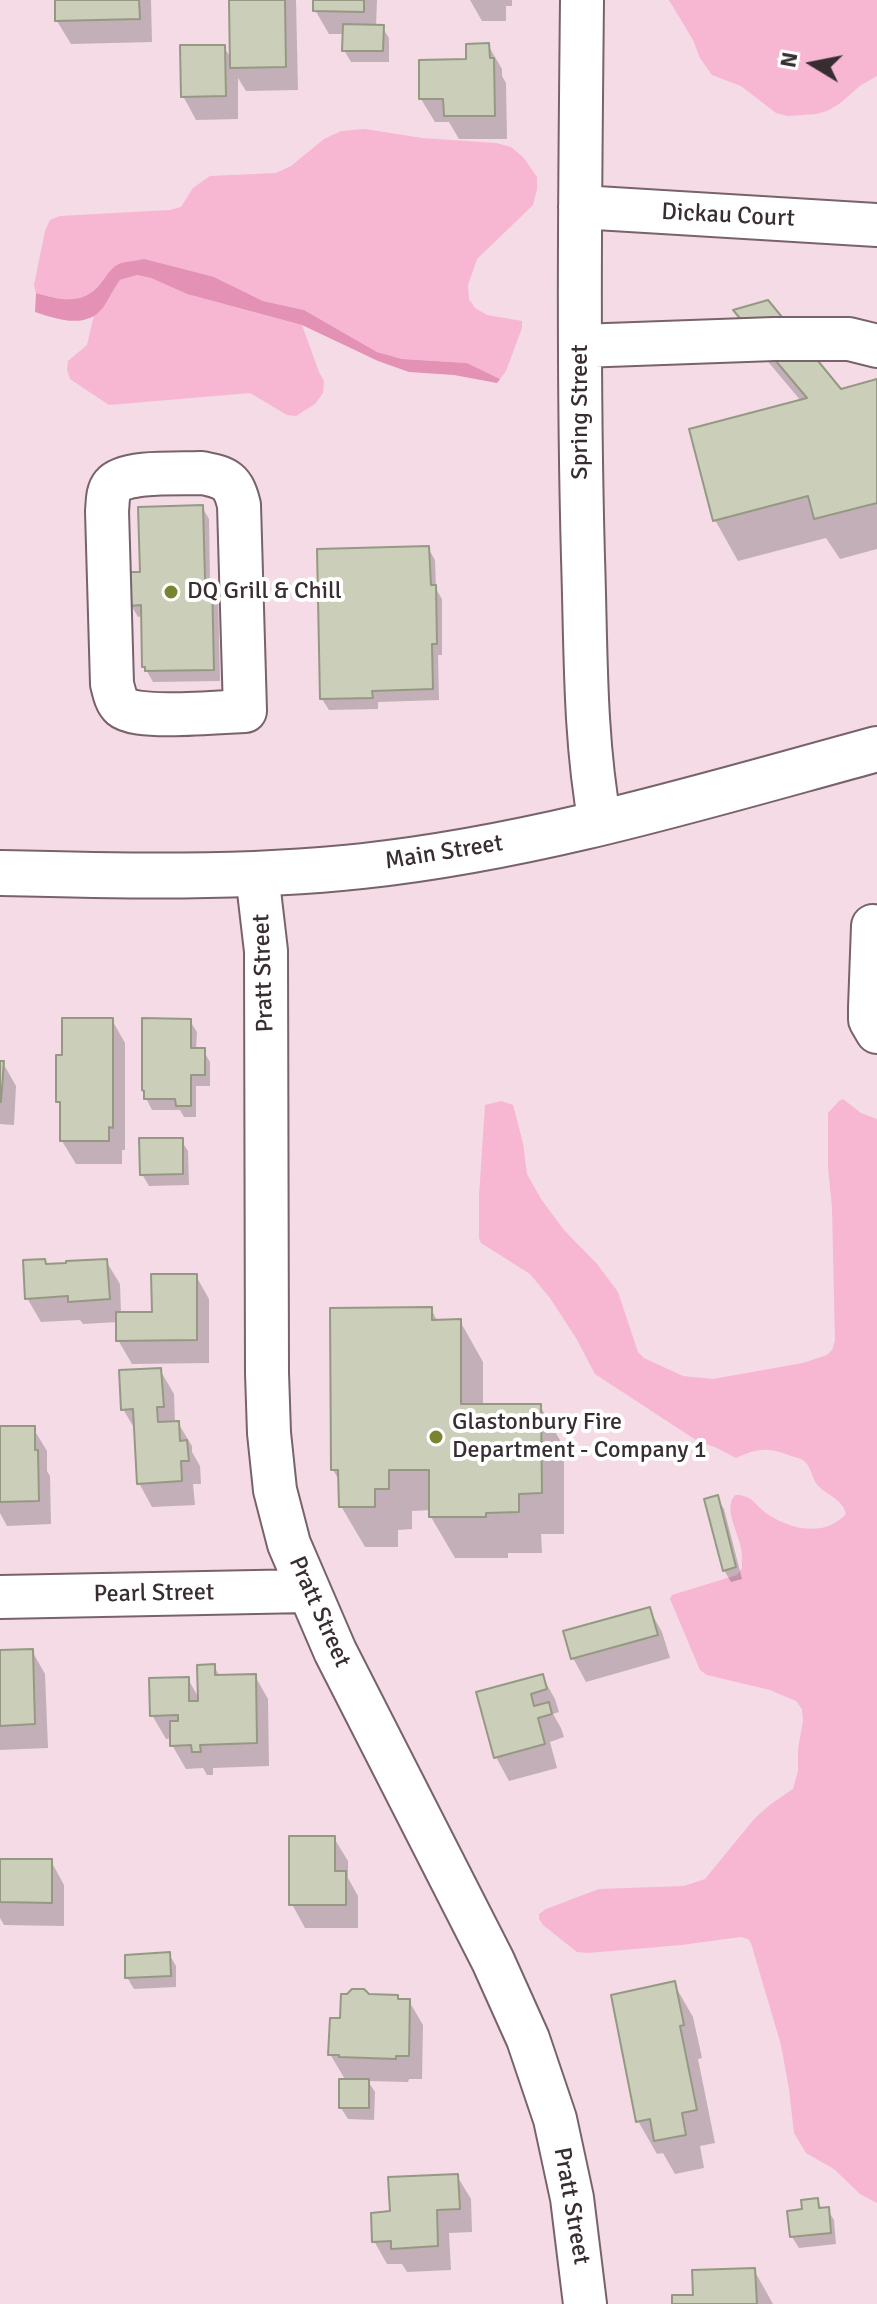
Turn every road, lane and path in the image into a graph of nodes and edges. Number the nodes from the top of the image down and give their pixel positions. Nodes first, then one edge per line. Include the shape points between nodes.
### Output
1 (582, 0) edge
2 (580, 207) junction
3 (877, 225) edge
4 (580, 346) junction
5 (877, 346) edge
6 (245, 711) joint
7 (877, 749) edge
8 (600, 823) junction
9 (0, 873) edge
10 (257, 874) junction
11 (873, 926) dead end
12 (877, 1032) edge
13 (307, 1591) junction
14 (0, 1597) edge
15 (585, 2304) edge

1 - 2 street, Spring Street
2 - 3 street, Dickau Court
2 - 4 street, Spring Street
4 - 5 street via 849,339
4 - 8 street, Spring Street via 589,736
6 - 6 street via 235,490 224,479 202,473 115,482 107,511 112,684 117,700 131,712 148,714
7 - 8 main road, Main Street
8 - 10 main road, Main Street via 459,853
9 - 10 main road, Main Street
10 - 13 street, Pratt Street via 266,951 269,1433 275,1490
11 - 12 street via 870,1020
13 - 14 street, Pearl Street
13 - 15 street, Pratt Street via 528,2039 555,2119 572,2198

